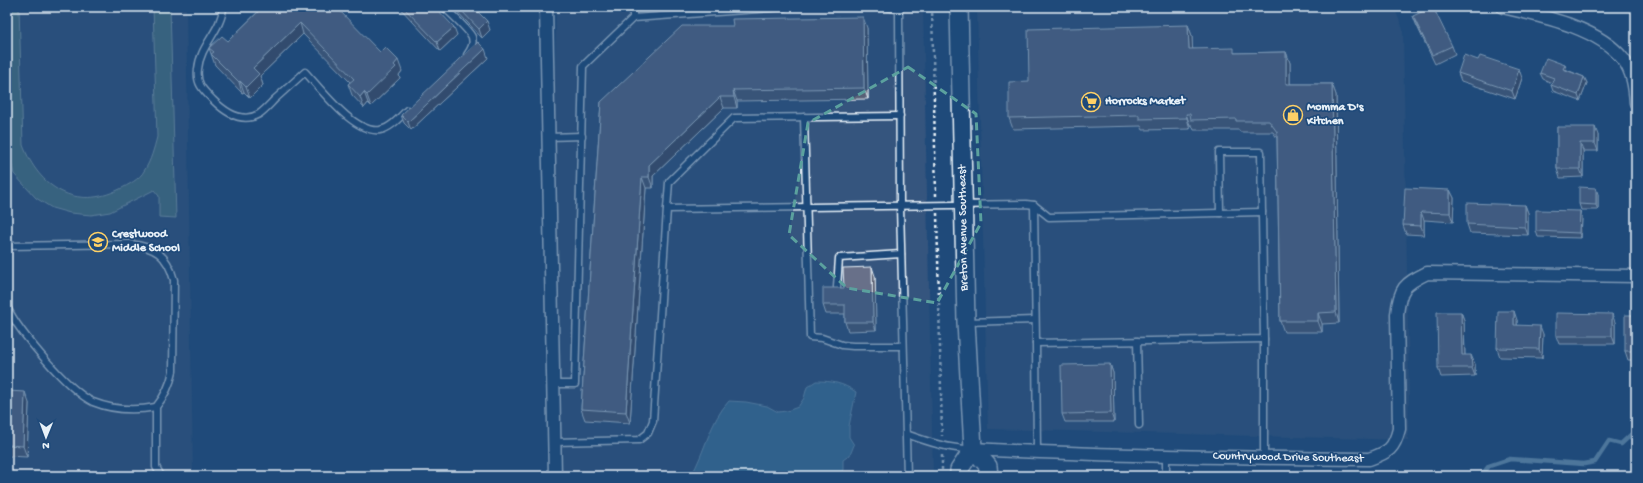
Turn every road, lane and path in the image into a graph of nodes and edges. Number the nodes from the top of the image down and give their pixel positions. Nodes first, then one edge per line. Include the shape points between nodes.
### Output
1 (223, 7) edge
2 (444, 7) edge
3 (546, 7) edge
4 (633, 7) edge
5 (785, 7) edge
6 (887, 7) edge
7 (932, 7) edge
8 (959, 7) edge
9 (1503, 7) edge
10 (633, 18) junction
11 (462, 60) edge
12 (414, 103) edge
13 (1636, 103) edge
14 (900, 116) junction
15 (804, 117) junction
16 (582, 136) junction
17 (548, 137) junction
18 (963, 205) junction
19 (1034, 205) junction
20 (900, 206) junction
21 (937, 206) junction
22 (806, 207) junction
23 (667, 209) junction
24 (1262, 212) junction
25 (1220, 213) junction
26 (7, 246) edge
27 (901, 254) junction
28 (1636, 276) edge
29 (837, 287) edge
30 (7, 307) edge
31 (1035, 320) junction
32 (966, 322) junction
33 (1264, 339) junction
34 (1137, 341) junction
35 (1036, 343) junction
36 (903, 346) junction
37 (553, 384) junction
38 (156, 407) junction
39 (1139, 425) dead end
40 (906, 434) junction
41 (554, 442) junction
42 (942, 445) junction
43 (973, 449) junction
44 (1037, 452) junction
45 (1166, 456) junction
46 (1264, 458) junction
47 (161, 476) edge
48 (555, 476) edge
49 (907, 476) edge
50 (942, 476) edge
51 (959, 476) edge
52 (989, 476) edge
53 (1166, 476) edge

1 - 12 lane via 220,24 204,49 198,68 198,78 202,89 226,112 238,117 259,114 305,72 348,118 369,129 380,130 392,124
2 - 11 lane via 472,36 471,49
3 - 17 street
4 - 10 lane
5 - 10 lane
6 - 14 lane via 899,10
7 - 21 path
8 - 18 main road, Breton Avenue Southeast
9 - 13 street via 1537,15 1583,31 1610,45 1624,60 1632,77
10 - 16 lane via 583,66
14 - 15 lane
14 - 20 lane
15 - 22 lane
15 - 23 lane via 734,118 669,182
16 - 17 lane
16 - 37 lane via 575,384
17 - 37 street
18 - 19 lane
18 - 21 lane
18 - 32 main road, Breton Avenue Southeast
19 - 25 lane via 1049,217
19 - 31 lane
20 - 21 lane
20 - 22 lane
20 - 27 lane
21 - 42 path
22 - 23 lane
22 - 36 lane via 810,337 842,345
23 - 41 lane via 653,421 648,433 639,440
24 - 25 lane
24 - 25 lane via 1261,152 1219,152
24 - 33 lane
26 - 38 lane via 130,244 156,250 165,258 174,280 173,371 170,385
27 - 29 lane via 839,258
27 - 36 lane
28 - 46 street, Countrywood Drive Southeast via 1427,273 1409,282 1399,298 1399,429 1395,444 1383,454 1369,459
30 - 38 lane via 12,318 32,344 74,389 92,401 117,409 141,410
31 - 32 lane
31 - 35 lane
32 - 43 main road, Breton Avenue Southeast
33 - 34 lane
33 - 46 lane
34 - 35 lane
34 - 39 lane
35 - 44 lane
36 - 40 lane
37 - 41 street
38 - 47 lane via 156,467
40 - 42 lane
40 - 49 lane
41 - 48 street
42 - 43 lane
42 - 50 path
43 - 44 street, Countrywood Drive Southeast
43 - 51 main road via 959,470
43 - 52 main road via 988,466
44 - 45 street, Countrywood Drive Southeast
45 - 46 street, Countrywood Drive Southeast
45 - 53 lane

